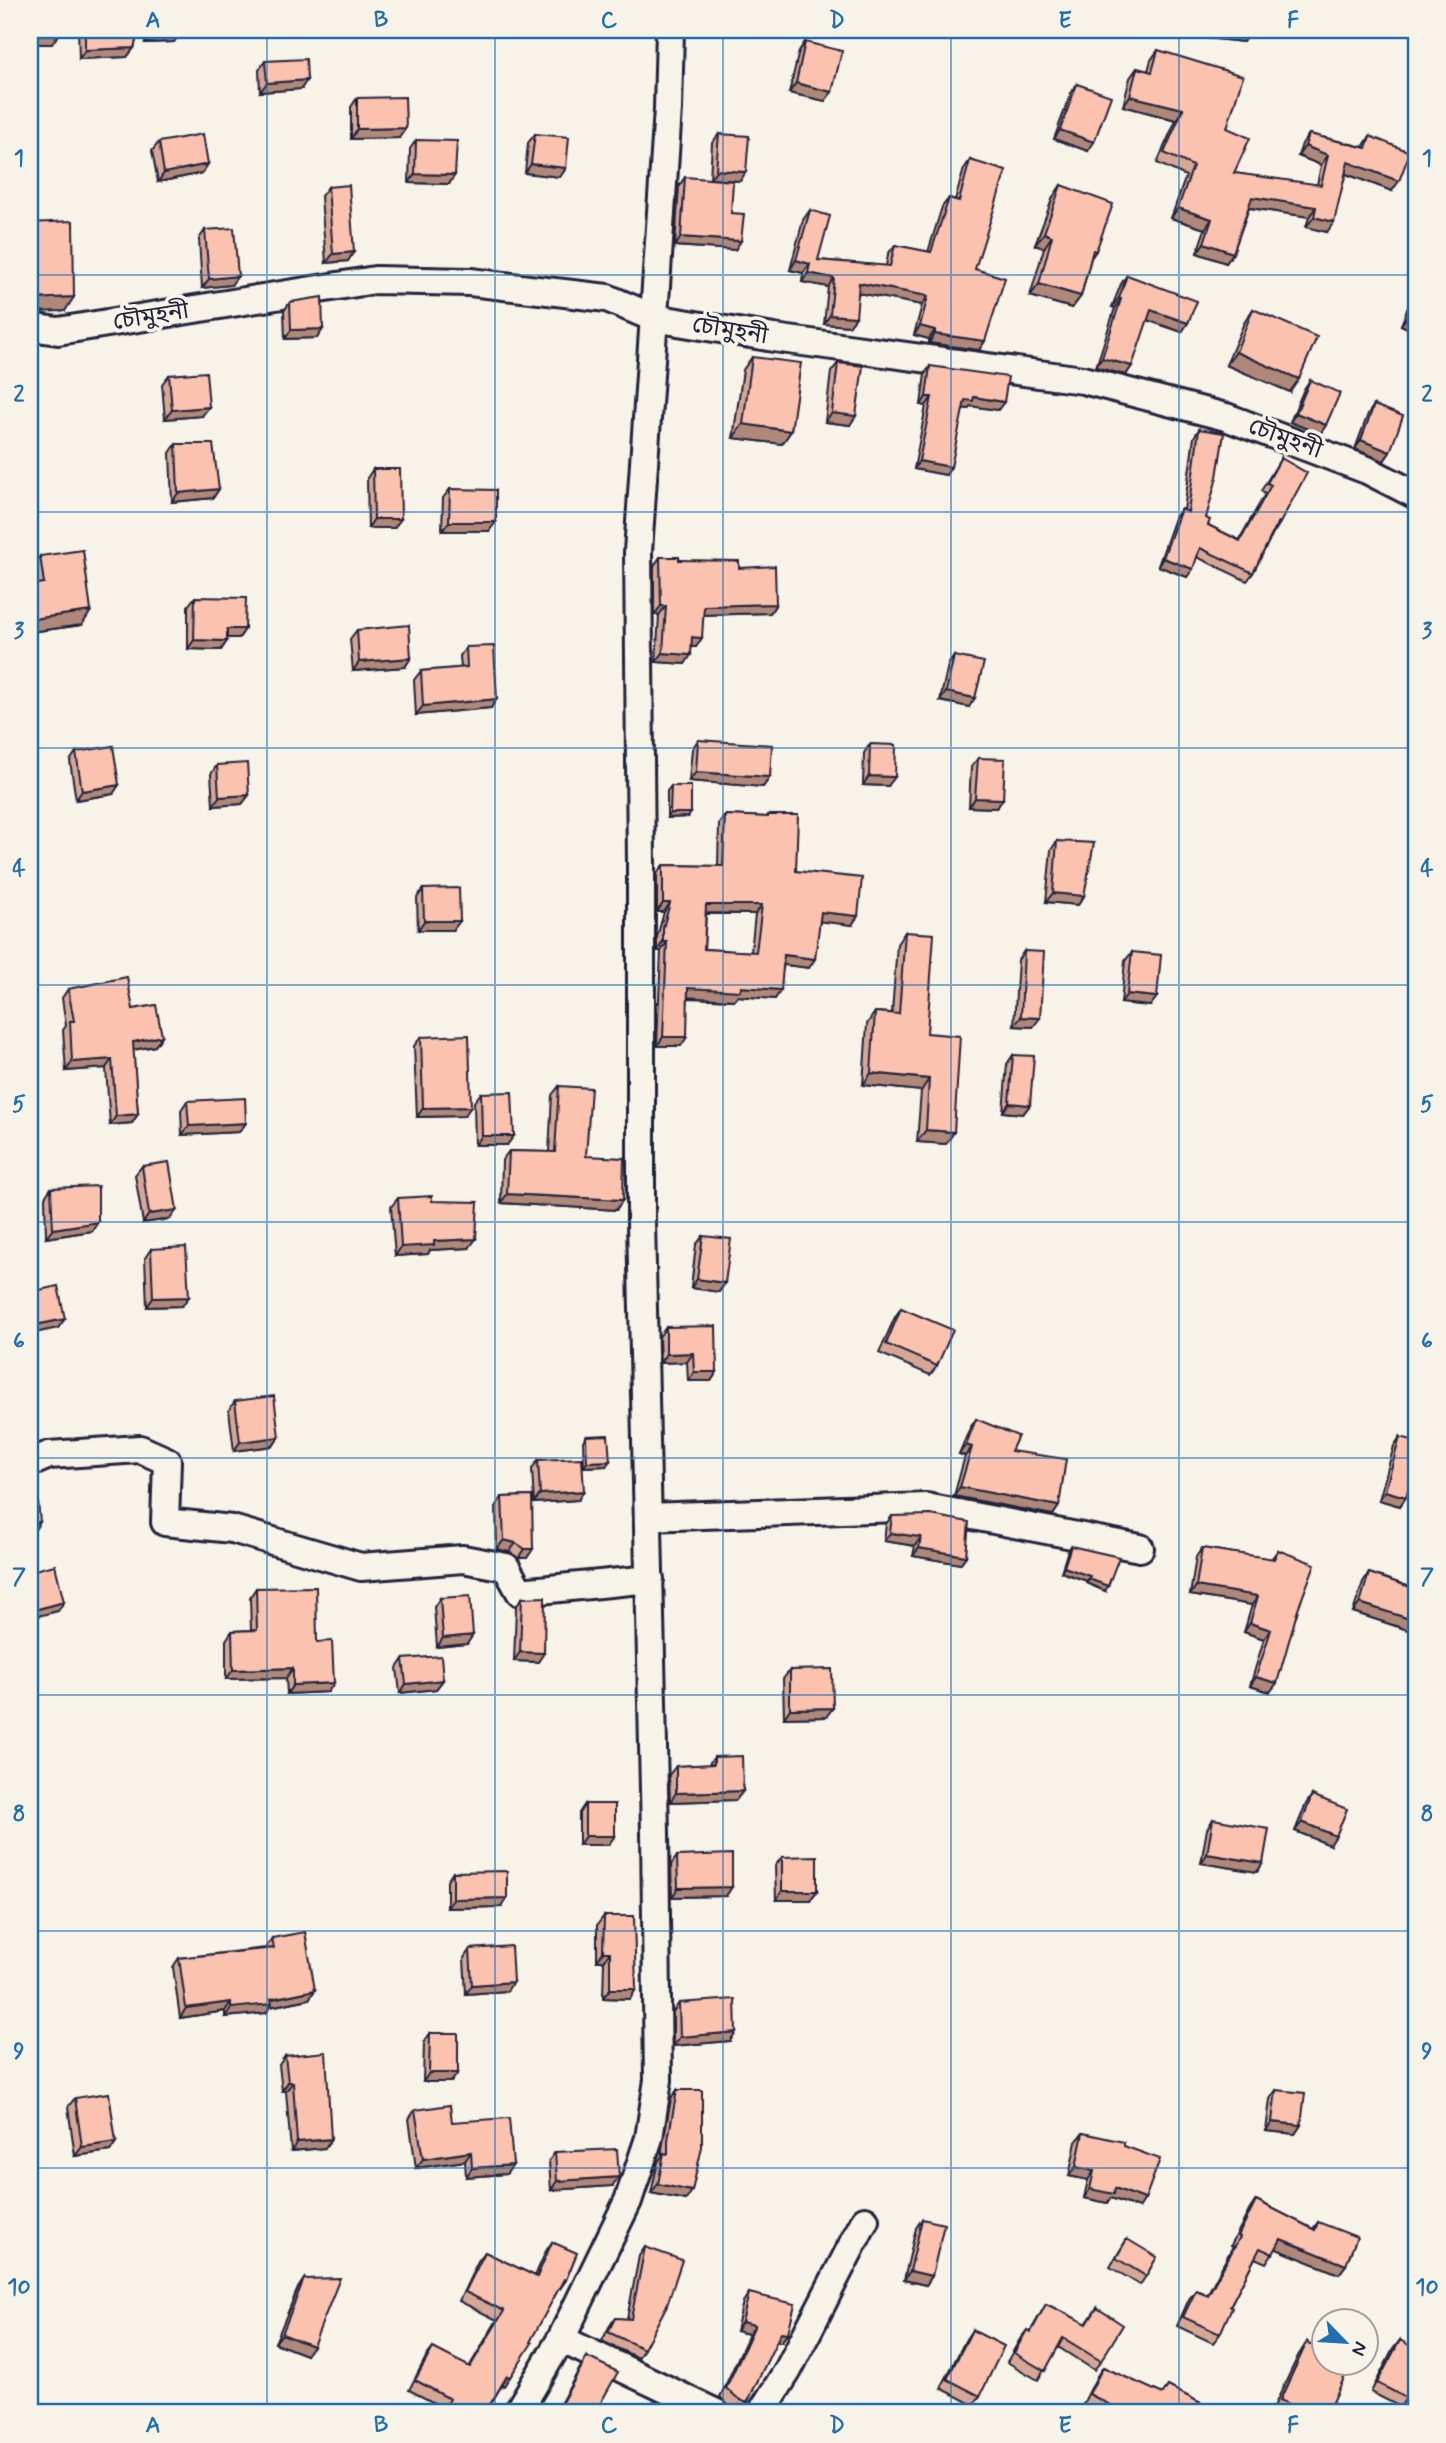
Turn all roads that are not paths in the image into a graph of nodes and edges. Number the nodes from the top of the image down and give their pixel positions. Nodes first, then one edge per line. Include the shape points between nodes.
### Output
1 (670, 30) edge
2 (654, 318) junction
3 (30, 327) edge
4 (1416, 495) edge
5 (30, 1463) edge
6 (648, 1517) junction
7 (1140, 1548) dead end
8 (650, 1579) junction
9 (865, 2220) dead end
10 (561, 2339) junction
11 (517, 2413) edge
12 (716, 2413) edge
13 (761, 2413) edge

1 - 2 street
2 - 3 street, চৌমুহনী via 607,298 470,282 375,280 58,331
2 - 4 street, চৌমুহনী via 1083,380 1226,417 1367,470
2 - 6 street via 638,552 641,1222
5 - 8 street via 49,1455 140,1448 167,1461 165,1522 232,1529 361,1567 463,1559 506,1567 520,1592
6 - 7 street via 926,1507
6 - 8 street
8 - 10 street via 658,2080 649,2138 628,2201
9 - 13 street via 789,2370
10 - 11 street
10 - 12 street

